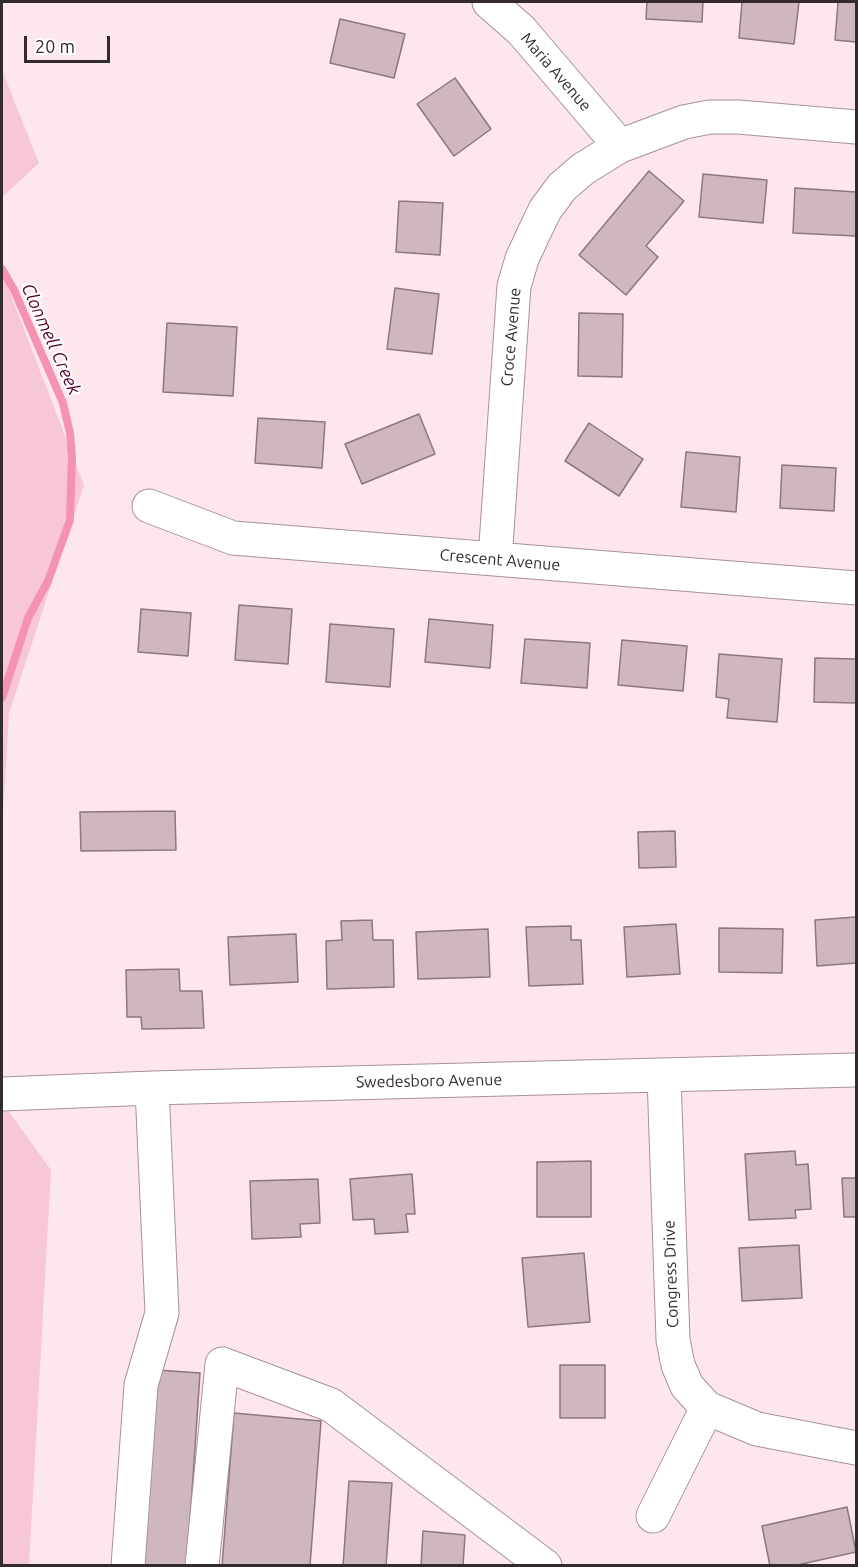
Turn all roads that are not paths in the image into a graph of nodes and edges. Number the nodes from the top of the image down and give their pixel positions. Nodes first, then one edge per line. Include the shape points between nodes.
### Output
1 (489, 2) edge
2 (856, 128) edge
3 (620, 146) junction
4 (149, 506) dead end
5 (495, 559) junction
6 (856, 588) edge
7 (856, 1070) edge
8 (664, 1076) junction
9 (152, 1088) junction
10 (2, 1094) edge
11 (707, 1408) junction
12 (856, 1448) edge
13 (653, 1516) dead end
14 (128, 1566) edge
15 (202, 1566) edge
16 (545, 1566) edge

1 - 3 street, Maria Avenue via 520,30
2 - 3 street, Croce Avenue via 710,117 684,122
3 - 5 street, Croce Avenue via 562,187 545,210 522,259 513,295
4 - 5 street, Crescent Avenue via 234,538
5 - 6 street, Crescent Avenue
7 - 8 street, Swedesboro Avenue
8 - 9 street, Swedesboro Avenue
8 - 11 street, Congress Drive via 673,1340 687,1386
9 - 10 street, Swedesboro Avenue
9 - 14 street via 162,1313 141,1385
11 - 12 street, Congress Drive via 757,1429
11 - 13 street
15 - 16 street via 222,1364 332,1405

